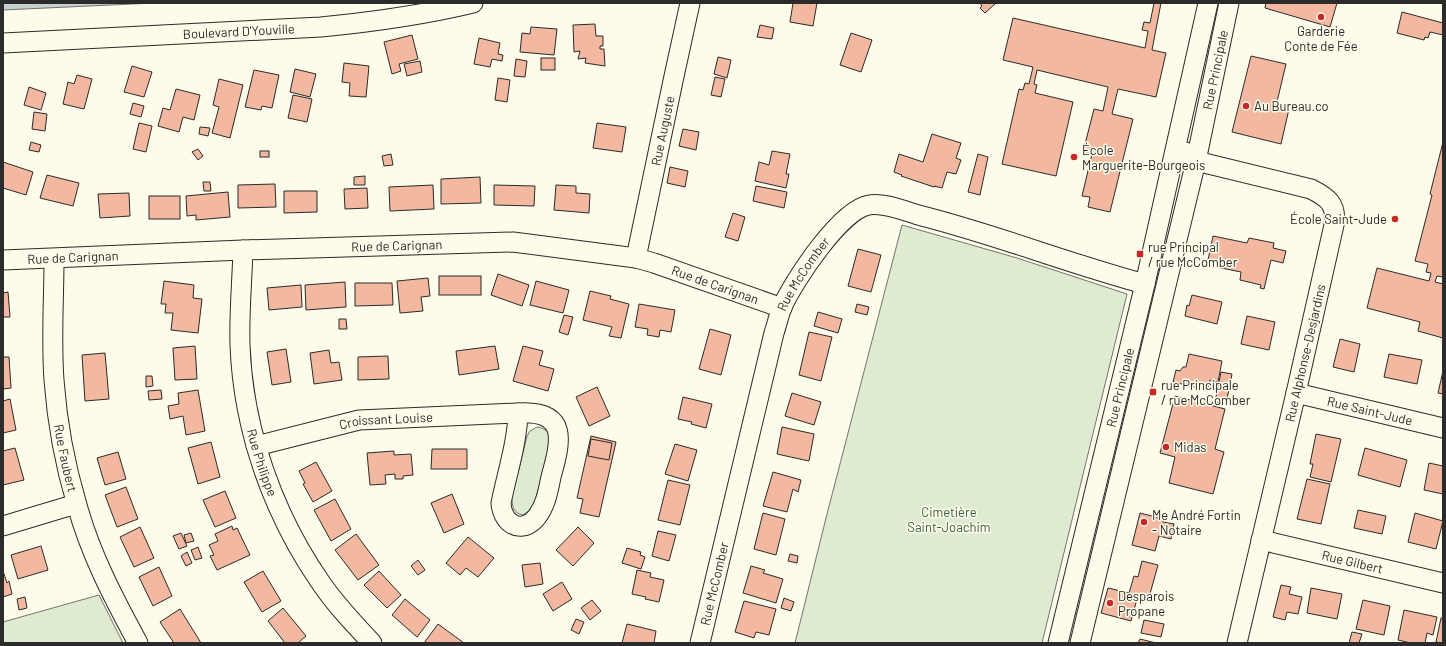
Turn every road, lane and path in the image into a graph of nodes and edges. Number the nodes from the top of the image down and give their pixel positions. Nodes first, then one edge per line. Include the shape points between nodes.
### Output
1 (473, 3) edge
2 (690, 3) edge
3 (1208, 3) edge
4 (1229, 3) edge
5 (3, 43) edge
6 (1179, 131) junction
7 (1196, 160) junction
8 (243, 250) junction
9 (636, 258) junction
10 (54, 259) junction
11 (3, 260) edge
12 (1145, 284) junction
13 (782, 308) junction
14 (1296, 393) junction
15 (518, 413) junction
16 (1443, 428) edge
17 (256, 446) junction
18 (76, 504) junction
19 (3, 526) edge
20 (1261, 540) junction
21 (1443, 583) edge
22 (138, 643) edge
23 (372, 643) edge
24 (700, 643) edge
25 (1058, 643) edge
26 (1080, 643) edge
27 (1237, 643) edge

1 - 5 street, Boulevard D'Youville via 406,17 352,24
2 - 9 street, Rue Auguste
3 - 6 street, Rue Principale
4 - 7 street, Rue Principale
6 - 7 street via 1186,152 1190,158
6 - 12 street, Rue Principale
7 - 14 street, Rue Alphonse-Desjardins via 1312,189 1328,199 1333,206 1334,225
7 - 26 street, Rue Principale
8 - 9 street, Rue de Carignan via 513,242
8 - 10 street, Rue de Carignan
8 - 17 street, Rue Philippe via 240,344 247,407
9 - 13 street, Rue de Carignan
10 - 11 street, Rue de Carignan
10 - 18 street, Rue Faubert via 54,379 66,461
12 - 13 street, Rue McComber via 949,223 875,204 852,212 833,230 800,276
12 - 25 street, Rue Principale
13 - 24 street, Rue McComber
14 - 16 street, Rue Saint-Jude
14 - 20 street, Rue Alphonse-Desjardins
15 - 15 street, Croissant Louise via 516,443 501,503 505,518 510,524 524,526 530,523 543,506 559,437 555,423 549,418 538,414
15 - 17 street, Croissant Louise via 358,420
17 - 23 street, Rue Philippe via 280,513 305,560 344,613
18 - 19 street
18 - 22 street, Rue Faubert via 100,568
20 - 21 street, Rue Gilbert
20 - 27 street, Rue Alphonse-Desjardins

